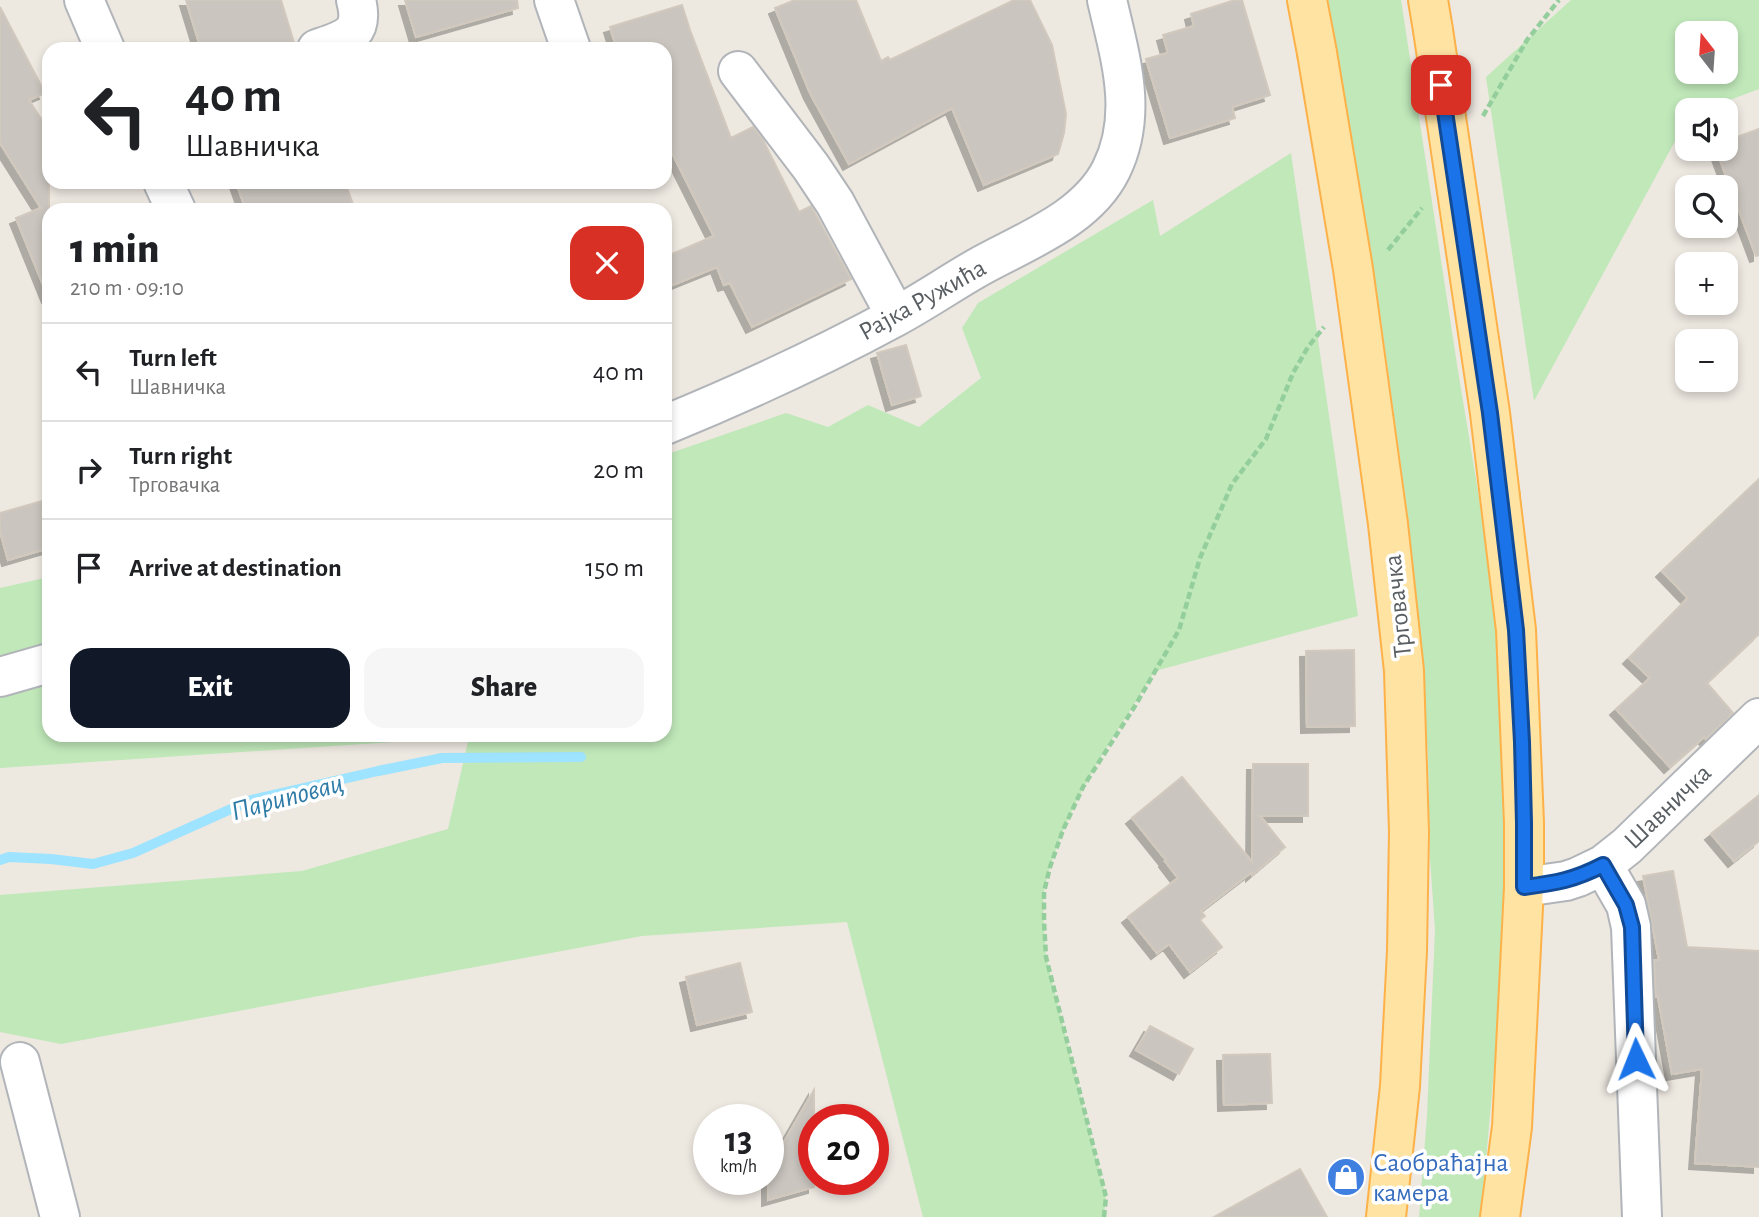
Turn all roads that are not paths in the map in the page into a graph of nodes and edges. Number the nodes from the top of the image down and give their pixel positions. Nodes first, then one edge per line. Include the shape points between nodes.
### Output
1 (84, 0) edge
2 (356, 0) edge
3 (554, 0) edge
4 (1107, 0) edge
5 (1307, 0) edge
6 (1431, 15) edge
7 (102, 42) edge
8 (337, 42) edge
9 (569, 42) edge
10 (738, 71) dead end
11 (896, 316) junction
12 (672, 422) edge
13 (42, 665) edge
14 (0, 677) edge
15 (1759, 718) edge
16 (1603, 865) junction
17 (1524, 887) junction
18 (20, 1062) dead end
19 (60, 1217) edge
20 (1386, 1217) edge
21 (1500, 1217) edge
22 (1642, 1217) edge

1 - 7 street
2 - 8 street via 358,24
3 - 9 street
4 - 11 street, Рајка Ружића via 1120,55 1126,119 1121,144 1103,184 1079,211
5 - 20 main road, Трговачка, bridge via 1353,269 1404,671 1407,951 1400,1086
6 - 17 main road, bridge via 1490,413 1516,630
10 - 11 street via 835,203
11 - 12 street, Рајка Ружића
13 - 14 street
15 - 16 street, Шавничка
16 - 17 street, Шавничка via 1566,881
16 - 22 street via 1626,905 1632,927
17 - 21 main road via 1511,1127
18 - 19 street

